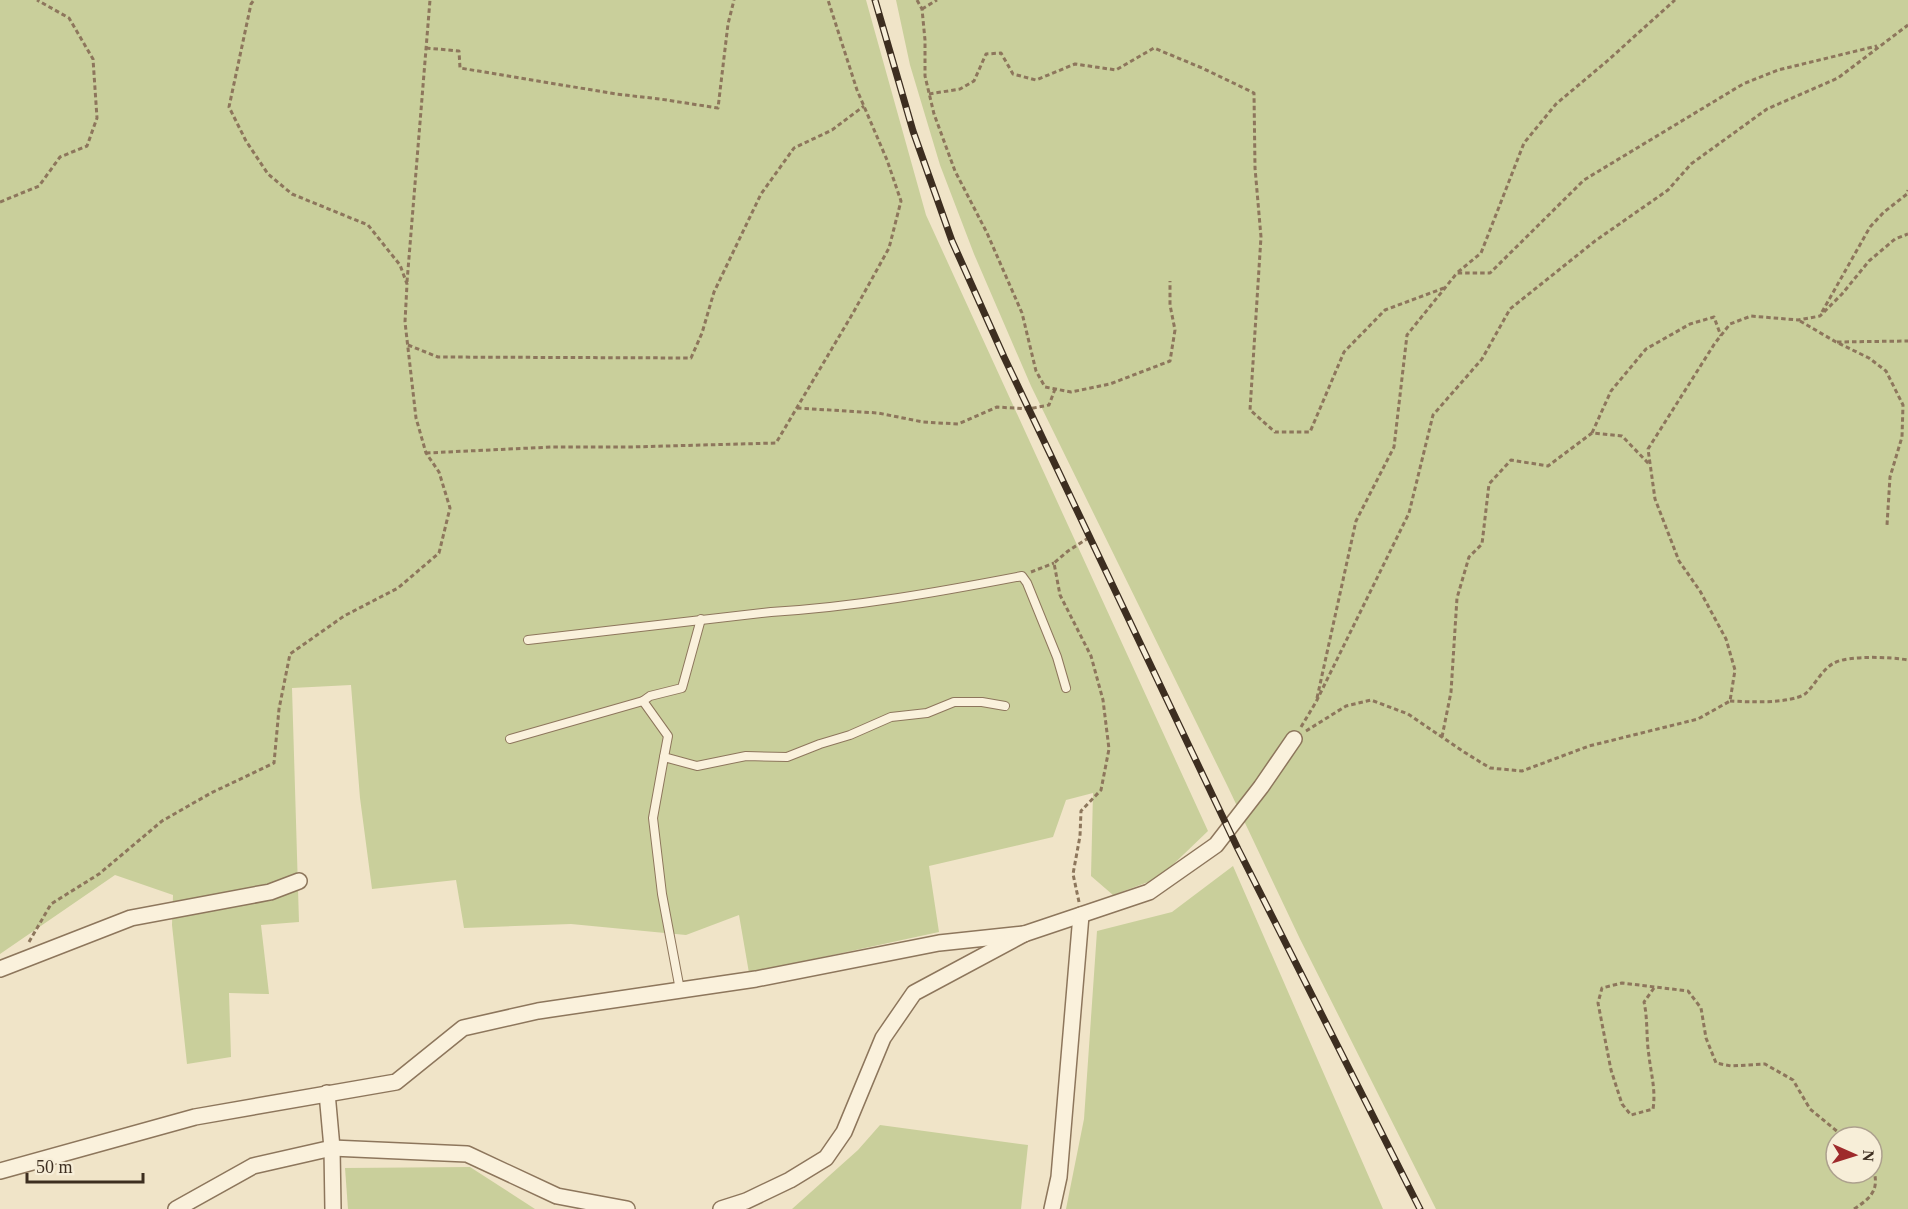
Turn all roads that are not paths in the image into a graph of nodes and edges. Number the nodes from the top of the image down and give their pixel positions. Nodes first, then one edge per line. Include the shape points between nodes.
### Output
1 (701, 619) junction
2 (528, 639) dead end
3 (1066, 688) dead end
4 (643, 701) junction
5 (1005, 706) dead end
6 (510, 739) dead end
7 (1294, 739) road end
8 (664, 757) junction
9 (299, 881) dead end
10 (1081, 915) junction
11 (1024, 934) junction
12 (0, 969) edge
13 (680, 990) junction
14 (327, 1093) junction
15 (332, 1148) junction
16 (0, 1170) edge
17 (176, 1209) edge
18 (333, 1209) edge
19 (627, 1209) edge
20 (721, 1209) edge
21 (1052, 1209) edge

1 - 2 lane
1 - 3 lane via 836,606 1022,576
1 - 4 lane via 682,688
4 - 6 lane
4 - 8 lane via 668,736
5 - 8 lane via 954,702 927,713 891,717 787,757 746,756 697,766
7 - 10 street via 1216,845 1149,892
8 - 13 lane via 653,818
9 - 12 street via 270,892 131,918
10 - 11 street
10 - 21 street via 1059,1177
11 - 13 street via 939,942 756,979
11 - 20 street via 914,993 883,1038 844,1132 826,1158 746,1201
13 - 14 street via 538,1011 463,1028 396,1082
14 - 15 street
14 - 16 street via 195,1117
15 - 17 street via 253,1166
15 - 18 street
15 - 19 street via 467,1154 556,1196

